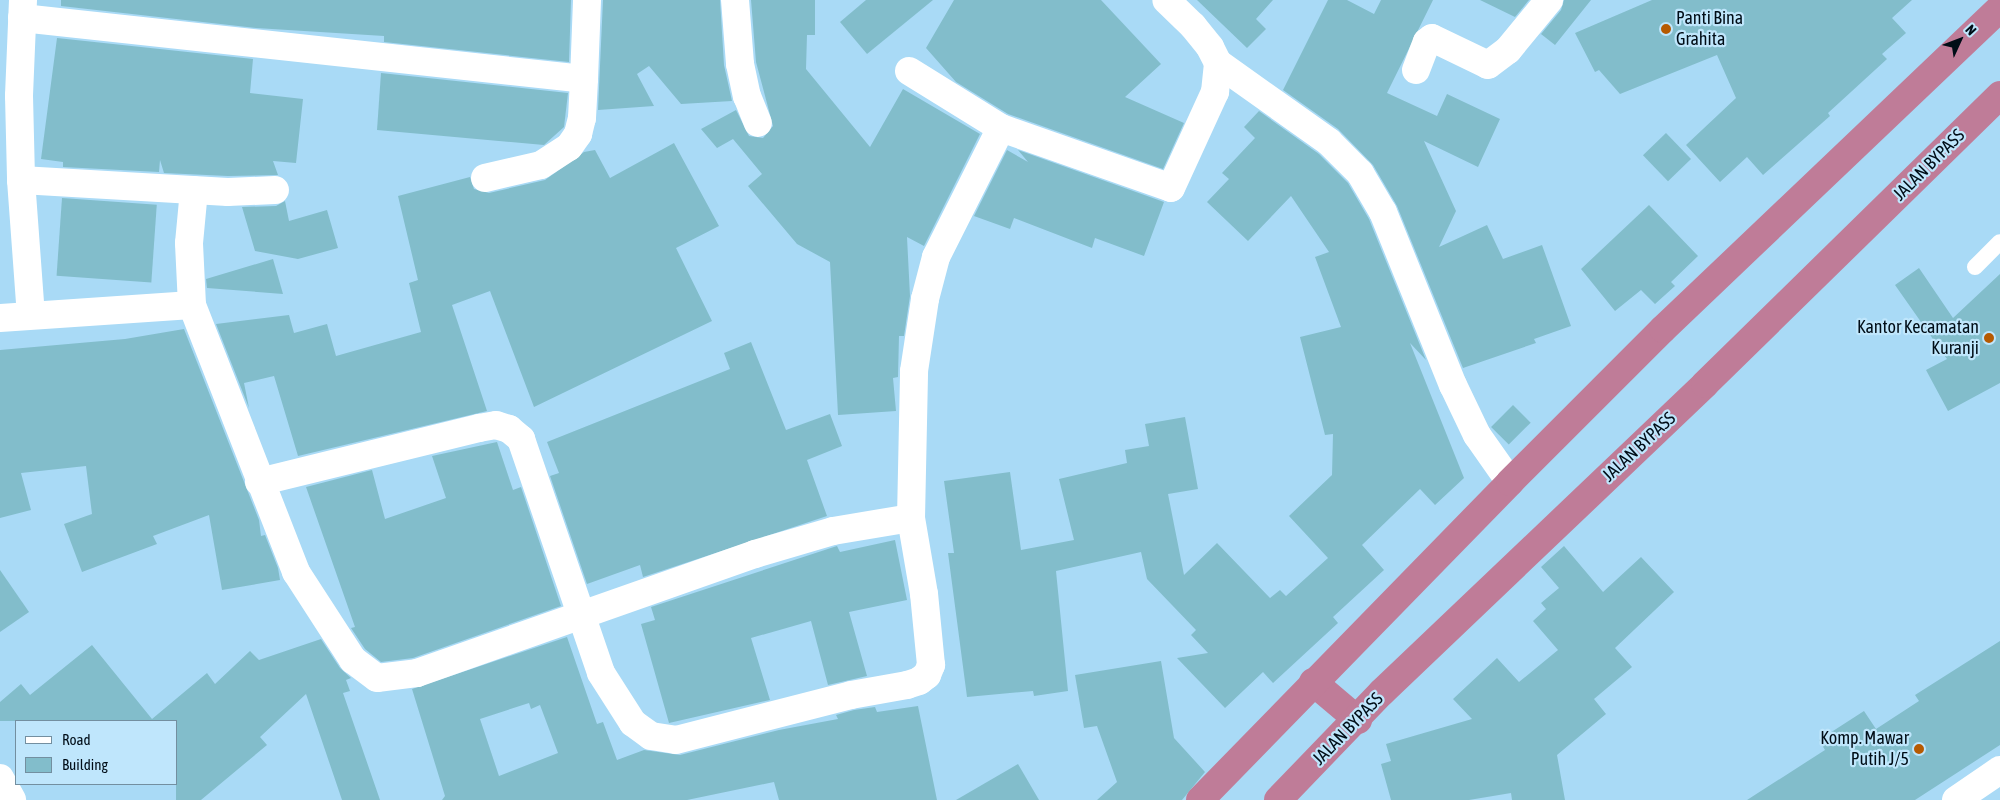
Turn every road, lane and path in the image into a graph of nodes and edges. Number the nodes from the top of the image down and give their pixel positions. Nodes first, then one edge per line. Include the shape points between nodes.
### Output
1 (587, 0) edge
2 (735, 0) edge
3 (1166, 0) edge
4 (1549, 0) edge
5 (2000, 8) edge
6 (22, 9) edge
7 (1218, 63) junction
8 (1416, 70) dead end
9 (908, 71) dead end
10 (584, 80) junction
11 (1997, 103) edge
12 (758, 123) dead end
13 (1001, 128) junction
14 (486, 178) dead end
15 (21, 180) junction
16 (194, 190) junction
17 (275, 190) dead end
18 (2000, 242) edge
19 (1975, 267) dead end
20 (192, 305) junction
21 (32, 315) junction
22 (0, 318) edge
23 (258, 482) junction
24 (1510, 482) junction
25 (911, 518) junction
26 (582, 616) junction
27 (1313, 682) junction
28 (1358, 720) junction
29 (2000, 770) edge
30 (0, 778) edge
31 (12, 800) edge
32 (1200, 800) edge
33 (1278, 800) edge
34 (1956, 800) edge

1 - 10 street
2 - 12 street via 740,64 747,96
3 - 7 street via 1193,26
4 - 8 street via 1508,50 1488,65 1432,38 1427,42
5 - 24 highway
6 - 10 street
6 - 15 street
7 - 13 street via 1215,92 1171,188
7 - 24 street via 1329,142 1360,173 1383,212 1453,385 1477,435
9 - 13 street
10 - 14 street via 582,118 578,134 569,147 541,164
11 - 28 highway, JALAN BYPASS via 1382,692
13 - 25 street via 936,257 925,299 914,371
15 - 16 street
15 - 21 street
16 - 17 street
16 - 20 street via 189,244
18 - 19 lane
20 - 21 street
20 - 23 street
21 - 22 street
23 - 26 street via 296,572 354,660 377,678 417,673
23 - 26 street via 479,428 496,425 509,429 522,439
24 - 27 highway
25 - 26 street via 833,531 764,551
25 - 26 street via 924,594 931,665 927,674 913,683 850,694 676,740 651,736 633,723 601,673
27 - 28 highway
27 - 32 highway
28 - 33 highway, JALAN BYPASS
29 - 34 street
30 - 31 street

